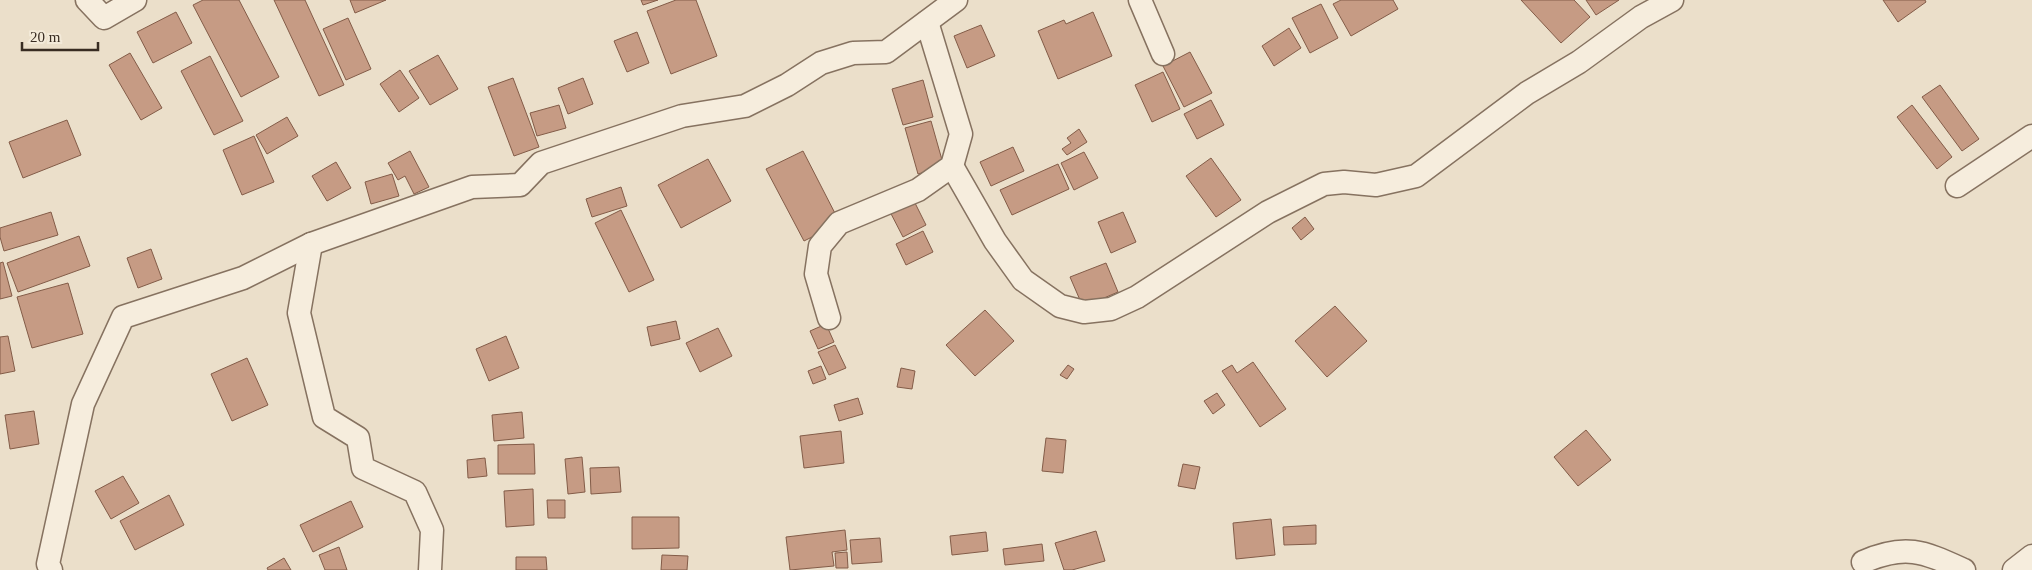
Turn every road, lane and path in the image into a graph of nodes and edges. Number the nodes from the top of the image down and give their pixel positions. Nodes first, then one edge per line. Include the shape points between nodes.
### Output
1 (87, 0) edge
2 (136, 0) edge
3 (956, 0) edge
4 (1140, 0) edge
5 (1672, 0) edge
6 (927, 22) junction
7 (1163, 54) dead end
8 (2032, 136) edge
9 (952, 166) junction
10 (1958, 186) dead end
11 (311, 244) junction
12 (828, 318) dead end
13 (2032, 556) edge
14 (1863, 562) dead end
15 (50, 570) edge
16 (430, 570) edge
17 (1964, 570) edge
18 (2014, 570) edge

1 - 2 street via 104,18
3 - 6 street
4 - 7 street
5 - 9 street via 1527,93 1416,176 1376,185 1324,184 1268,212 1137,297 1111,309 1084,312 1060,306 1023,280 995,242
6 - 9 street via 961,134
6 - 11 street via 886,52 853,53 820,64 745,106 682,116 540,163 520,184 472,187
8 - 10 street
9 - 12 street via 918,190 839,223 820,246 816,274
11 - 15 street via 243,278 124,317 83,404 48,564
11 - 16 street via 299,313 324,416 358,438 363,468 415,492 432,530
13 - 18 street
14 - 17 street via 1898,550 1914,551

